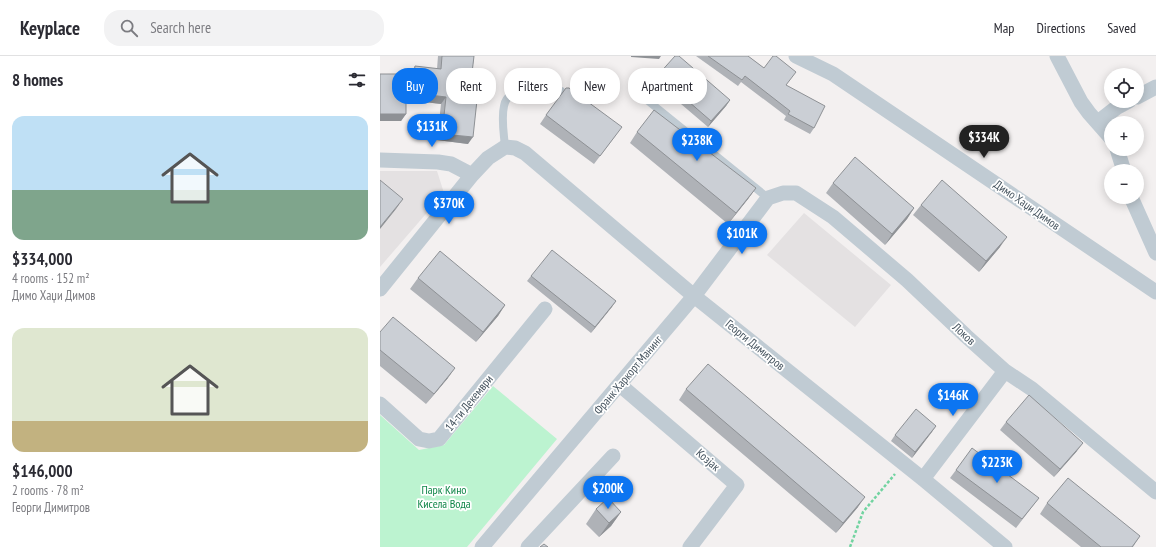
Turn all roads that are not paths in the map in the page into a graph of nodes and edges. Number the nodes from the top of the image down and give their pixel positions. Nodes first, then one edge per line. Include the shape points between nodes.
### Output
1 (796, 56) edge
2 (1057, 56) edge
3 (1156, 87) edge
4 (1144, 93) edge
5 (505, 104) edge
6 (652, 104) edge
7 (1116, 108) edge
8 (1098, 122) junction
9 (1104, 129) edge
10 (505, 147) junction
11 (380, 160) edge
12 (472, 176) junction
13 (768, 198) junction
14 (1134, 204) edge
15 (1156, 253) edge
16 (380, 289) edge
17 (1156, 292) edge
18 (694, 296) junction
19 (545, 309) dead end
20 (1005, 371) junction
21 (620, 385) junction
22 (380, 404) edge
23 (613, 456) dead end
24 (923, 479) junction
25 (1156, 492) edge
26 (482, 547) edge
27 (528, 547) edge
28 (690, 547) edge
29 (1005, 547) edge

1 - 17 street, Димо Хаџи Димов via 833,74
2 - 8 street via 1080,102
3 - 4 street
5 - 10 lane
6 - 13 lane
7 - 8 street
8 - 9 street
10 - 12 street via 488,158
10 - 18 street, Георги Димитров via 525,153
11 - 12 street via 451,164
12 - 16 street
13 - 18 street, Франк Харкорт Манинг
13 - 20 street, Локов via 783,193 796,193 833,217 907,280
14 - 15 street
18 - 21 street, Франк Харкорт Манинг
18 - 24 street, Георги Димитров
19 - 22 street, 14-ти Декември via 439,439 419,439
20 - 24 street
20 - 25 street, Локов via 1032,389
21 - 26 street, Франк Харкорт Манинг
21 - 28 street, Козјак via 737,485
23 - 27 street
24 - 29 street, Георги Димитров

